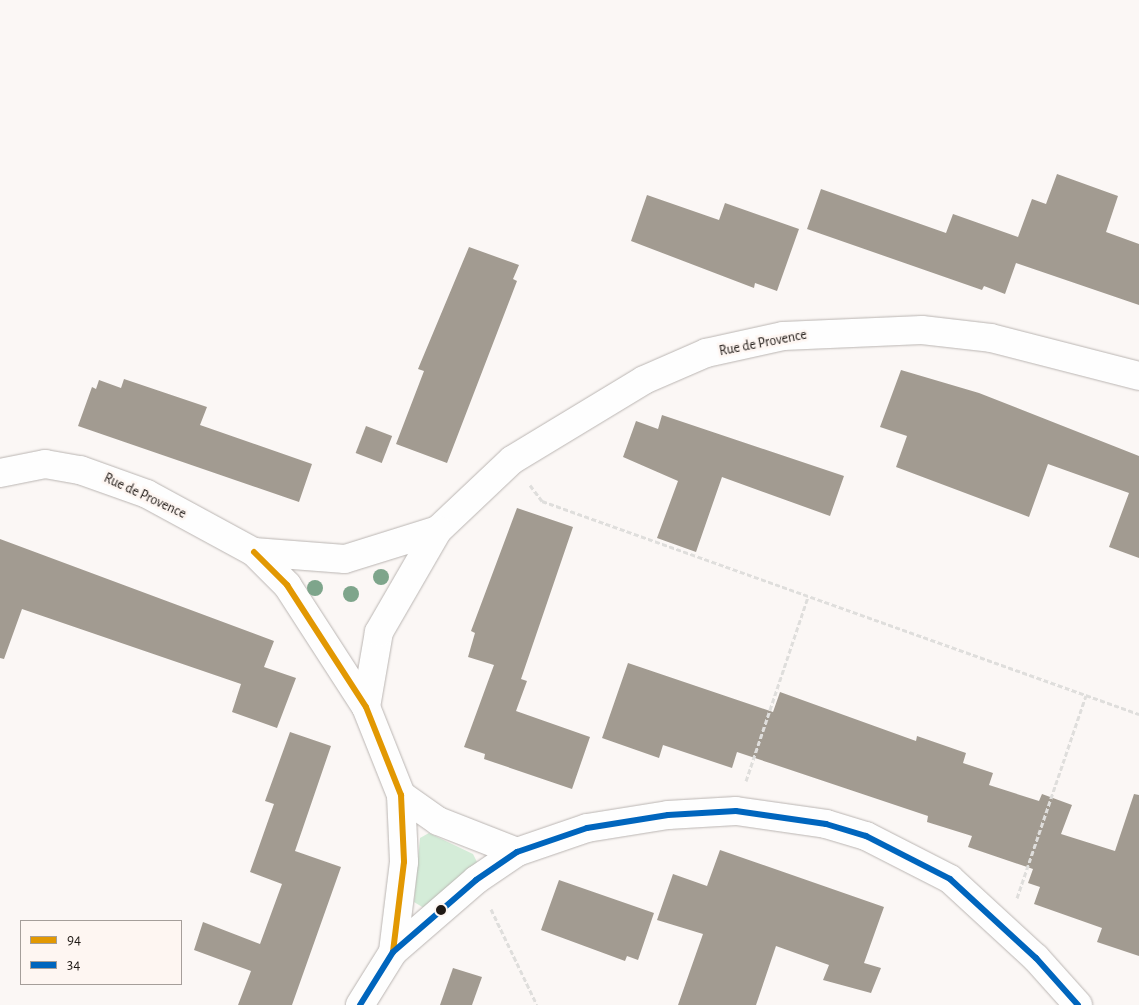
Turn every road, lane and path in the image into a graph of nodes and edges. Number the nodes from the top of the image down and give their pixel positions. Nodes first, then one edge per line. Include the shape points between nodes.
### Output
1 (1139, 376) edge
2 (512, 460) junction
3 (0, 473) edge
4 (438, 530) junction
5 (254, 552) junction
6 (808, 596) junction
7 (1086, 696) junction
8 (366, 708) junction
9 (1139, 714) edge
10 (401, 795) junction
11 (736, 811) junction
12 (517, 852) junction
13 (476, 880) junction
14 (1001, 925) junction
15 (393, 952) junction
16 (1068, 1000) edge
17 (360, 1005) edge
18 (537, 1005) edge

1 - 2 street, Rue de Provence via 991,338 922,330 783,336 706,353 644,380
2 - 4 street, Rue de Provence
2 - 6 path via 542,501
3 - 5 street, Rue de Provence via 45,464 102,475 147,494
4 - 5 street, Rue de Provence via 345,559
4 - 8 street, Rue de Provence via 379,632
5 - 8 street, Rue de Provence via 287,585
6 - 7 path
6 - 11 path
7 - 9 path
7 - 14 path via 1018,895
8 - 10 street, Rue de Provence
10 - 12 street via 438,821
10 - 15 street via 404,862
11 - 12 street via 668,814 587,828
11 - 14 street via 826,824 866,836 950,879
12 - 13 street
13 - 15 street
13 - 18 path
14 - 16 street
15 - 17 street

